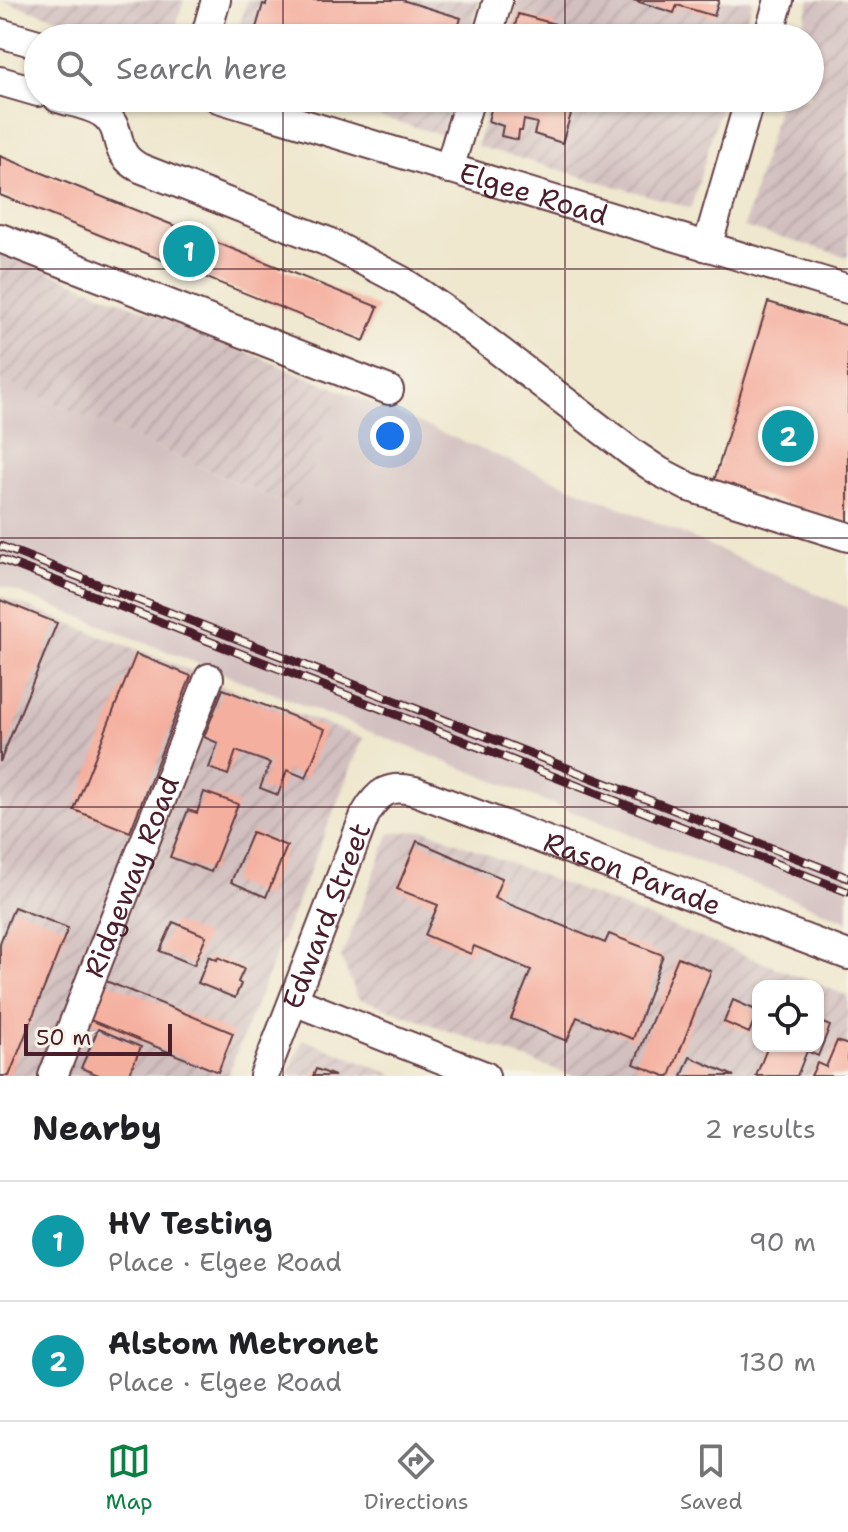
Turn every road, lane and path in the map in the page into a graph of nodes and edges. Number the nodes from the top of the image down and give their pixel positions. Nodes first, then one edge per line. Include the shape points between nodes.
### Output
1 (216, 0) edge
2 (498, 0) edge
3 (779, 0) edge
4 (209, 24) edge
5 (491, 24) edge
6 (772, 24) edge
7 (0, 33) edge
8 (24, 40) edge
9 (0, 81) edge
10 (24, 88) edge
11 (98, 112) edge
12 (264, 112) edge
13 (466, 112) edge
14 (746, 112) edge
15 (449, 169) junction
16 (0, 238) edge
17 (707, 247) junction
18 (848, 289) edge
19 (389, 390) dead end
20 (848, 537) edge
21 (209, 678) dead end
22 (415, 791) joint
23 (848, 955) edge
24 (294, 1001) junction
25 (53, 1076) edge
26 (264, 1076) edge
27 (485, 1076) edge

1 - 4 street
2 - 5 street
3 - 6 street
7 - 8 street
9 - 10 street
11 - 20 street via 114,126 130,163 326,241 402,281 660,472 689,487
12 - 15 street, Elgee Road
13 - 15 street
14 - 17 street
15 - 17 street, Elgee Road
16 - 19 street
17 - 18 street, Elgee Road
21 - 25 street, Ridgeway Road
22 - 23 street, Rason Parade
22 - 24 street, Edward Street via 387,790 365,815
24 - 26 street, Edward Street
24 - 27 street

